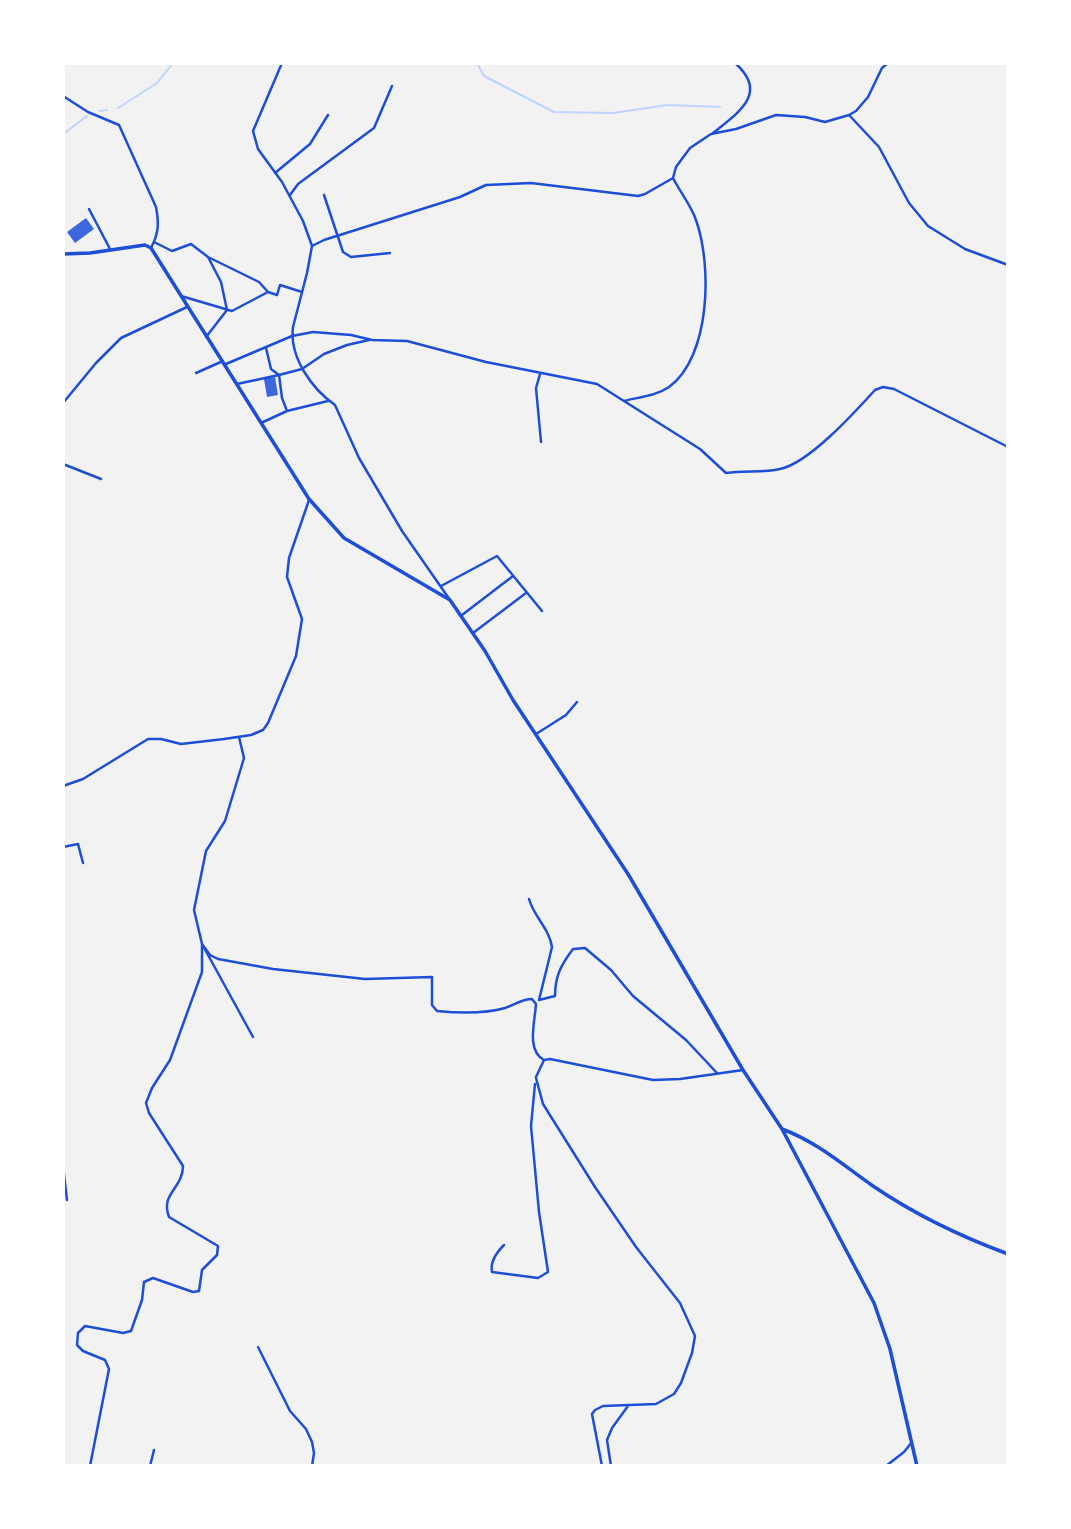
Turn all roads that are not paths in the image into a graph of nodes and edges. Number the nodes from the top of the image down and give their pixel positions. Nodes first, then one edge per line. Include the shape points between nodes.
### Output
1 (282, 63) edge
2 (735, 63) edge
3 (888, 63) edge
4 (392, 86) dead end
5 (63, 96) edge
6 (328, 115) dead end
7 (849, 115) junction
8 (711, 134) junction
9 (275, 173) junction
10 (673, 177) junction
11 (324, 195) dead end
12 (289, 196) junction
13 (89, 209) dead end
14 (337, 236) junction
15 (155, 242) junction
16 (312, 246) junction
17 (152, 248) junction
18 (111, 251) junction
19 (390, 253) dead end
20 (63, 254) edge
21 (208, 257) junction
22 (1008, 265) edge
23 (268, 292) junction
24 (303, 292) junction
25 (180, 296) junction
26 (187, 307) junction
27 (227, 310) junction
28 (292, 336) junction
29 (206, 337) junction
30 (372, 340) junction
31 (266, 348) junction
32 (225, 362) junction
33 (302, 369) junction
34 (196, 373) dead end
35 (540, 374) junction
36 (279, 375) junction
37 (236, 385) junction
38 (328, 401) junction
39 (624, 401) junction
40 (63, 403) edge
41 (287, 411) junction
42 (261, 423) junction
43 (541, 442) dead end
44 (1008, 447) edge
45 (63, 464) edge
46 (101, 479) dead end
47 (309, 499) junction
48 (513, 576) junction
49 (441, 586) junction
50 (526, 593) junction
51 (450, 600) junction
52 (542, 611) dead end
53 (462, 615) junction
54 (473, 633) junction
55 (577, 702) dead end
56 (536, 734) junction
57 (239, 737) junction
58 (63, 786) edge
59 (63, 846) edge
60 (83, 863) dead end
61 (529, 899) dead end
62 (202, 944) junction
63 (538, 1002) junction
64 (253, 1037) dead end
65 (544, 1060) junction
66 (743, 1070) junction
67 (716, 1073) junction
68 (536, 1078) junction
69 (782, 1129) junction
70 (63, 1166) edge
71 (66, 1200) dead end
72 (504, 1245) dead end
73 (1008, 1254) edge
74 (258, 1347) dead end
75 (628, 1406) junction
76 (912, 1442) junction
77 (154, 1450) dead end
78 (90, 1466) edge
79 (150, 1466) edge
80 (312, 1466) edge
81 (602, 1466) edge
82 (611, 1466) edge
83 (886, 1466) edge
84 (917, 1466) edge

1 - 9 street via 253,131 258,149
2 - 8 street via 747,74 751,90 746,104
3 - 7 street via 868,97
4 - 12 street via 374,128 298,184
5 - 15 street via 119,125 156,207
6 - 9 street via 310,144
7 - 8 street via 824,122 776,115
7 - 22 street via 879,147 909,203 928,226 965,249
8 - 10 street via 690,148
9 - 12 street
10 - 14 street via 638,196 531,183 485,185
10 - 39 street via 696,219 706,263 697,347 688,367 669,387
11 - 14 street
12 - 16 street
13 - 18 street
14 - 16 street
14 - 19 street via 343,252 351,257
15 - 17 street
15 - 21 street via 172,251 191,244
16 - 24 street
17 - 18 street via 145,245
17 - 25 street
18 - 20 street
21 - 23 street via 250,276
21 - 27 street via 221,282
23 - 24 street via 277,295 280,285
23 - 27 street
24 - 28 street
25 - 26 street
25 - 27 street
26 - 29 street
26 - 40 street via 121,338
27 - 29 street
28 - 30 street via 322,331
28 - 31 street
28 - 33 street
29 - 32 street
30 - 33 street via 324,354
30 - 35 street via 407,341
31 - 32 street
31 - 36 street via 271,369
32 - 34 street
32 - 37 street
33 - 36 street
33 - 38 street
35 - 39 street via 597,384
35 - 43 street via 536,388
36 - 37 street
36 - 41 street
37 - 42 street
38 - 41 street
38 - 49 street via 335,405 402,531
39 - 44 street via 700,449 726,473 794,464 883,387
41 - 42 street
42 - 47 street
45 - 46 street
47 - 51 street via 344,538
47 - 57 street via 287,577 302,619 296,656 268,723 263,730
48 - 49 street via 497,556
48 - 50 street
48 - 53 street
49 - 51 street
50 - 52 street
50 - 54 street
51 - 53 street
53 - 54 street
54 - 56 street
55 - 56 street
56 - 66 street via 628,874
57 - 58 street via 181,744 148,739 83,779
57 - 62 street via 244,758 225,821 206,851 194,911
59 - 60 street via 78,844
61 - 63 street via 552,947
62 - 63 street via 218,959 272,969 365,979 432,977 432,1005 437,1011 466,1013 532,999
62 - 64 street
62 - 78 street via 202,972 170,1060 146,1103 183,1166 183,1176 167,1199 169,1217 218,1246 217,1255 202,1270 199,1291 153,1278 144,1282 131,1331 85,1326 78,1333 83,1351 105,1360 109,1369
63 - 65 street via 533,1048
63 - 67 street via 555,996 557,972 573,949 584,948
65 - 67 street via 653,1080
65 - 68 street
66 - 67 street
66 - 69 street
68 - 72 street via 531,1126 548,1272 538,1278 492,1272
68 - 75 street via 543,1104 636,1247 680,1303 695,1336 674,1394 656,1404
69 - 73 street via 805,1138 896,1200 952,1231
69 - 76 street via 874,1303
70 - 71 street
74 - 80 street via 290,1411 312,1442
75 - 81 street via 603,1406 592,1415
75 - 82 street via 607,1440
76 - 83 street
76 - 84 street
77 - 79 street

